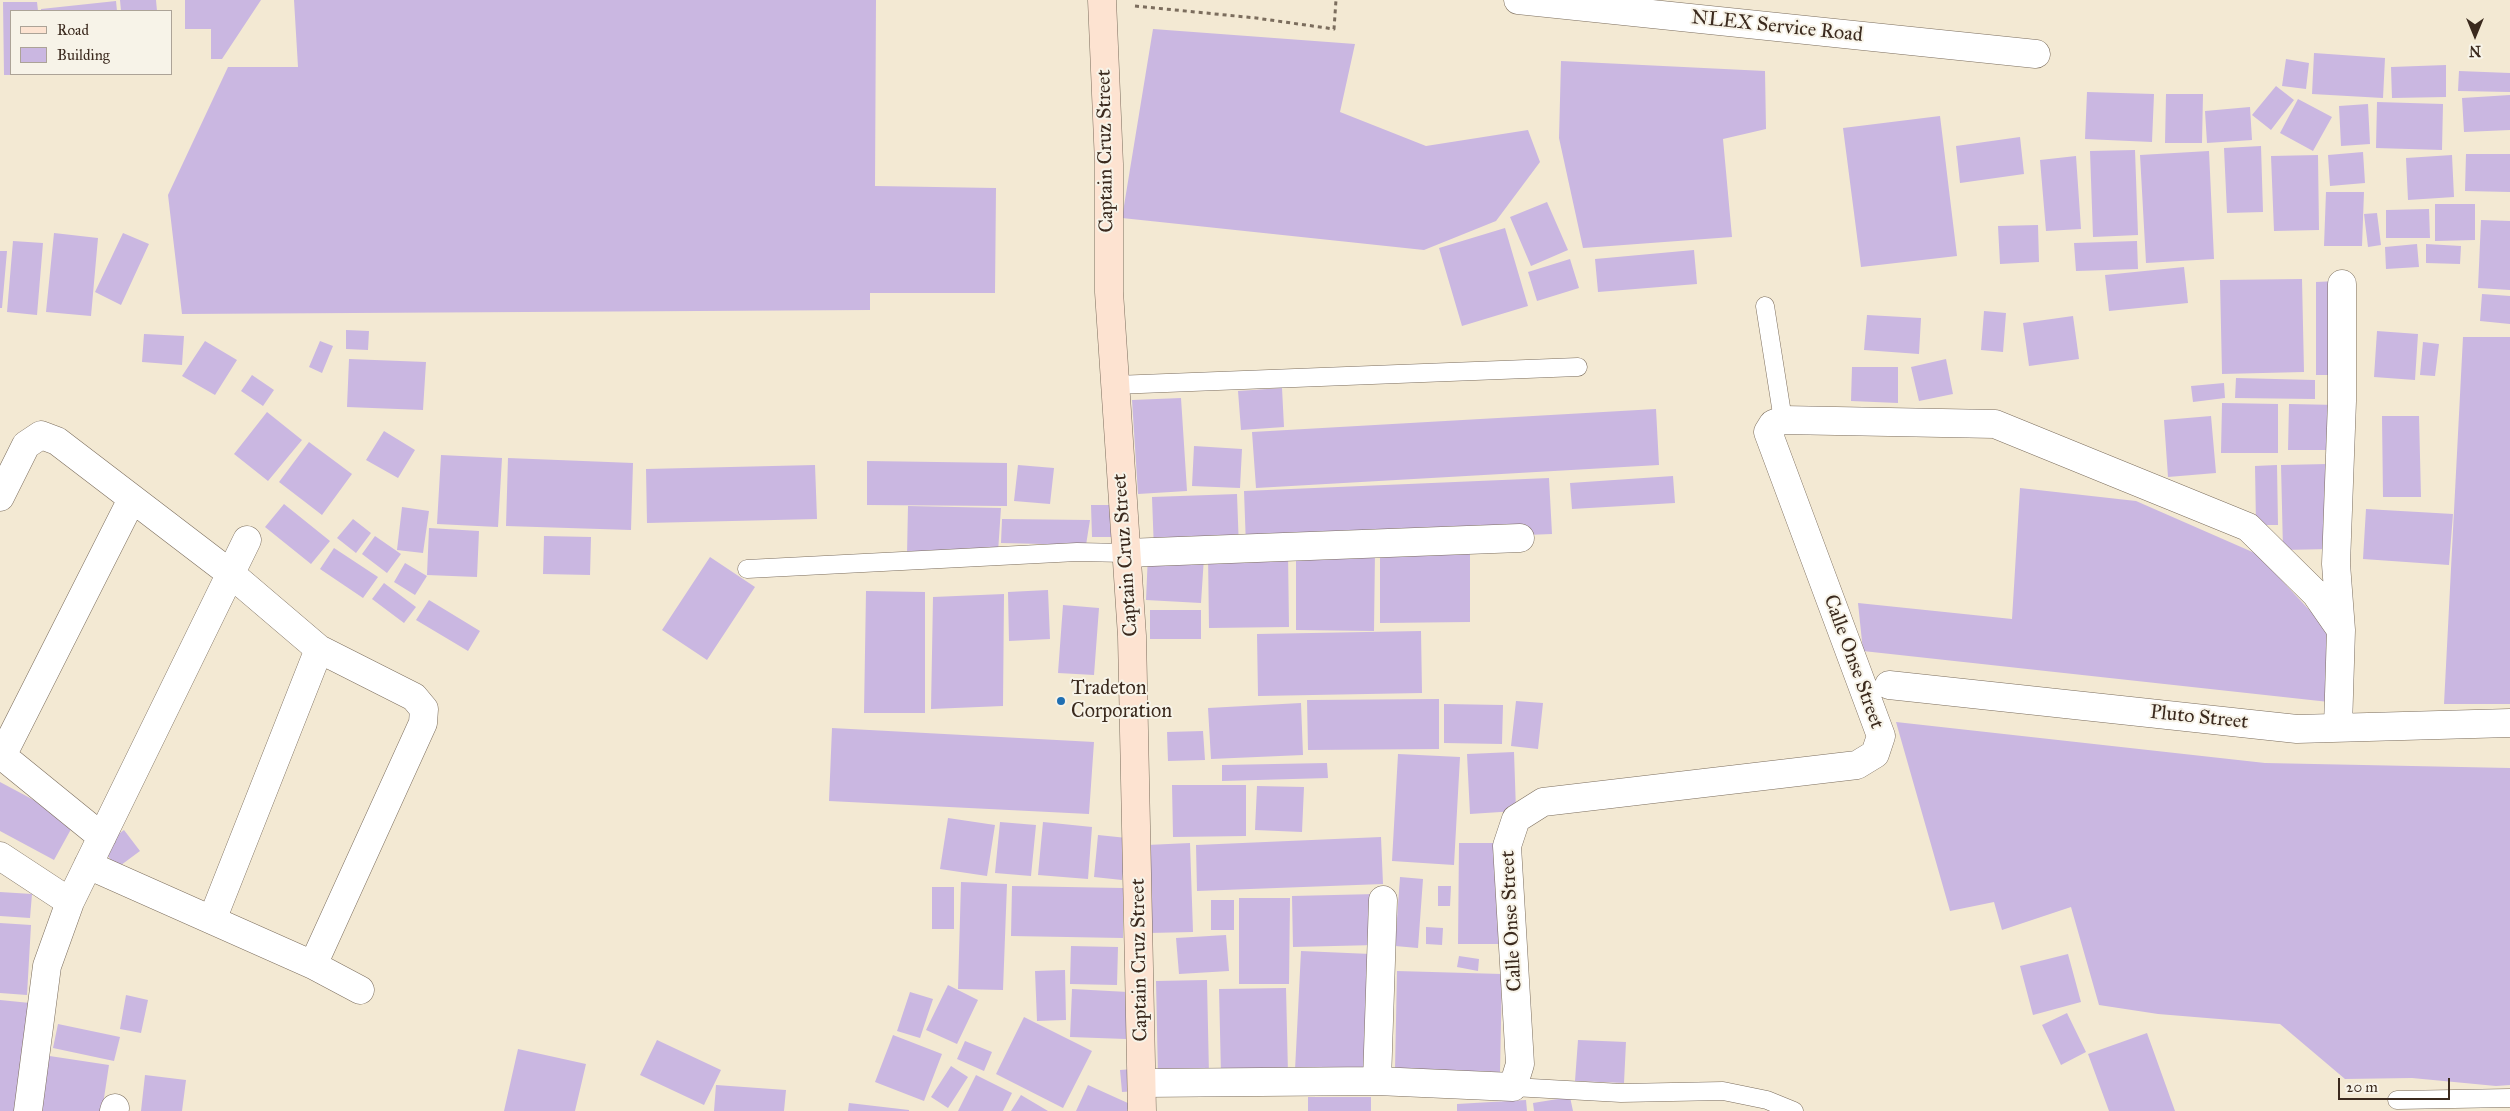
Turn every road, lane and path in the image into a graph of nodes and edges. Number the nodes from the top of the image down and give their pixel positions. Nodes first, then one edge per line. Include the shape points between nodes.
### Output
1 (1336, 0) edge
2 (1518, 0) edge
3 (1102, 2) edge
4 (2036, 54) dead end
5 (2342, 284) dead end
6 (1765, 306) dead end
7 (1578, 367) dead end
8 (1115, 385) junction
9 (1783, 420) junction
10 (0, 497) edge
11 (132, 499) junction
12 (1520, 538) dead end
13 (248, 540) dead end
14 (1126, 553) junction
15 (747, 569) dead end
16 (231, 574) junction
17 (2341, 630) junction
18 (319, 649) junction
19 (1888, 685) dead end
20 (2510, 723) edge
21 (2338, 727) junction
22 (1, 755) edge
23 (102, 837) junction
24 (0, 856) edge
25 (88, 865) junction
26 (1383, 900) dead end
27 (70, 902) junction
28 (212, 920) junction
29 (313, 965) junction
30 (360, 990) dead end
31 (1377, 1081) junction
32 (1143, 1083) junction
33 (1512, 1087) junction
34 (2510, 1098) edge
35 (2397, 1100) dead end
36 (28, 1111) edge
37 (1142, 1111) edge
38 (1794, 1111) edge

1 - 3 path via 1334,29
2 - 4 street, NLEX Service Road
3 - 8 street, Captain Cruz Street via 1109,164 1109,292
5 - 17 street via 2342,401 2336,564
6 - 9 lane
7 - 8 lane
8 - 14 street, Captain Cruz Street
9 - 17 street via 1995,424 2248,527 2316,594
9 - 33 street, Calle Onse Street via 1773,424 1768,432 1881,736 1875,754 1857,765 1543,802 1516,819 1507,846 1520,1064
10 - 11 street via 26,445 41,435 57,441
11 - 16 street
11 - 22 street
12 - 14 street
13 - 16 street
14 - 15 lane via 1077,552
14 - 32 street, Captain Cruz Street via 1132,636
16 - 18 street
16 - 23 street
17 - 21 street
18 - 28 street
18 - 29 street via 414,697 424,709 422,723
19 - 21 street, Pluto Street via 2297,729
20 - 21 street, Pluto Street
22 - 23 street
23 - 25 street
24 - 27 street
25 - 27 street
25 - 28 street
26 - 31 street
27 - 36 street via 47,966
28 - 29 street
29 - 30 street
31 - 32 street
31 - 33 street
32 - 37 street, Captain Cruz Street
33 - 38 lane via 1621,1093 1722,1092 1767,1100
34 - 35 lane

